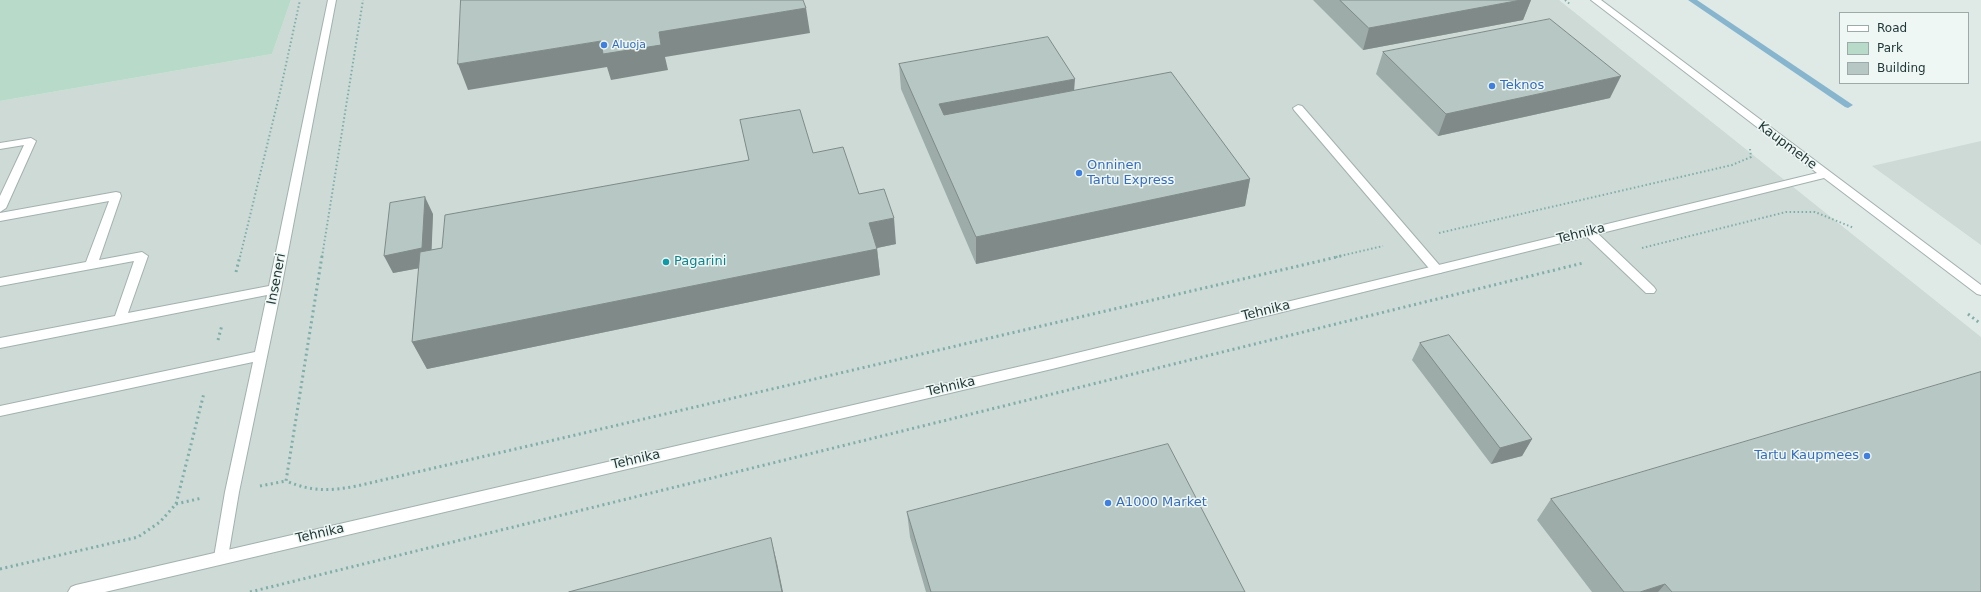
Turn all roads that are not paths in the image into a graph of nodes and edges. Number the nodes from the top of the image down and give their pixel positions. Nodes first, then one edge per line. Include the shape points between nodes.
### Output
1 (332, 0) edge
2 (1595, 0) edge
3 (1298, 108) dead end
4 (0, 146) edge
5 (1825, 174) junction
6 (0, 208) edge
7 (0, 217) edge
8 (1589, 232) junction
9 (92, 265) junction
10 (1437, 270) junction
11 (0, 282) edge
12 (275, 289) junction
13 (1650, 290) dead end
14 (1981, 291) edge
15 (120, 319) junction
16 (0, 343) edge
17 (261, 356) junction
18 (0, 411) edge
19 (221, 557) junction
20 (76, 592) edge

1 - 12 street, Inseneri
2 - 5 street, Kaupmehe
3 - 10 street
4 - 6 street via 31,141
5 - 8 street, Tehnika
5 - 14 street, Kaupmehe
7 - 9 street via 116,196
8 - 10 street, Tehnika
8 - 13 street
9 - 11 street
9 - 15 street via 142,256
10 - 19 street, Tehnika via 1060,362
12 - 15 street
12 - 17 street, Inseneri
15 - 16 street
17 - 18 street
17 - 19 street, Inseneri
19 - 20 street, Tehnika

